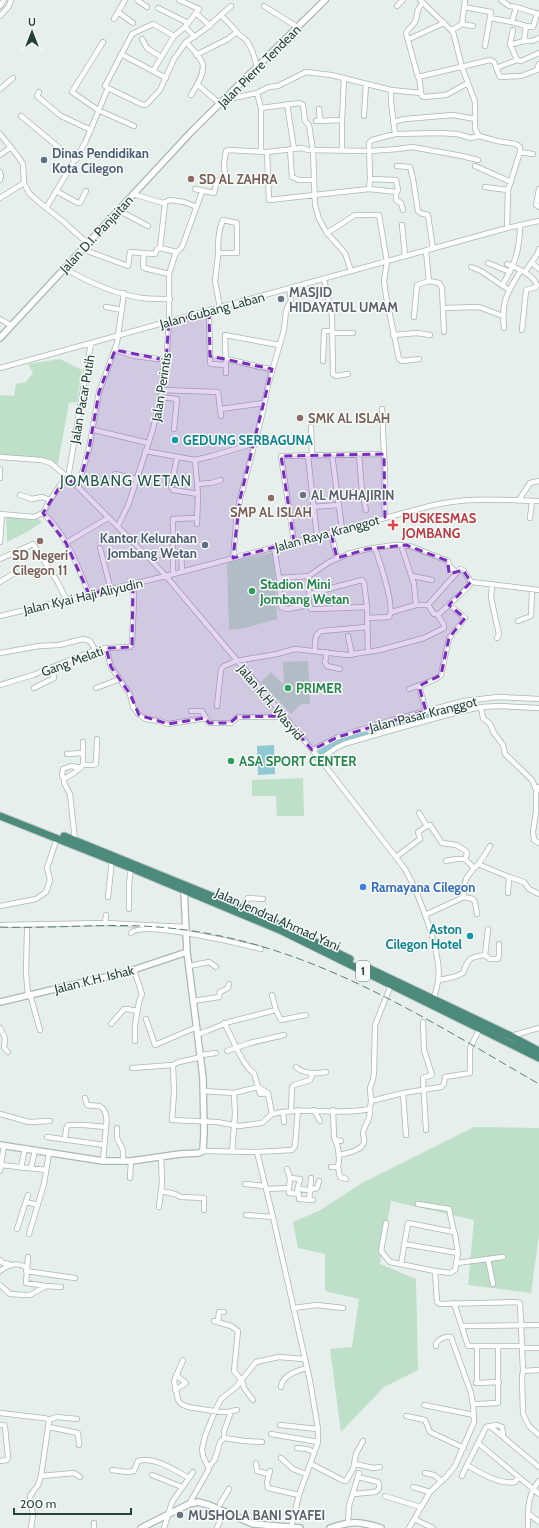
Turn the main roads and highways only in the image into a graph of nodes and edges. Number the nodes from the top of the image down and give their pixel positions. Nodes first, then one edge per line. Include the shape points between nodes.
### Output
1 (0, 815) edge
2 (186, 887) junction
3 (539, 1051) edge
4 (539, 1058) edge

1 - 2 highway, Jalan Jendral Ahmad Yani / 1 via 131,868
1 - 2 highway, Jalan Jendral Ahmad Yani / 1 via 75,840
2 - 3 highway, Jalan Jendral Ahmad Yani / 1 via 242,908
2 - 4 highway, Jalan Jendral Ahmad Yani / 1 via 282,931

